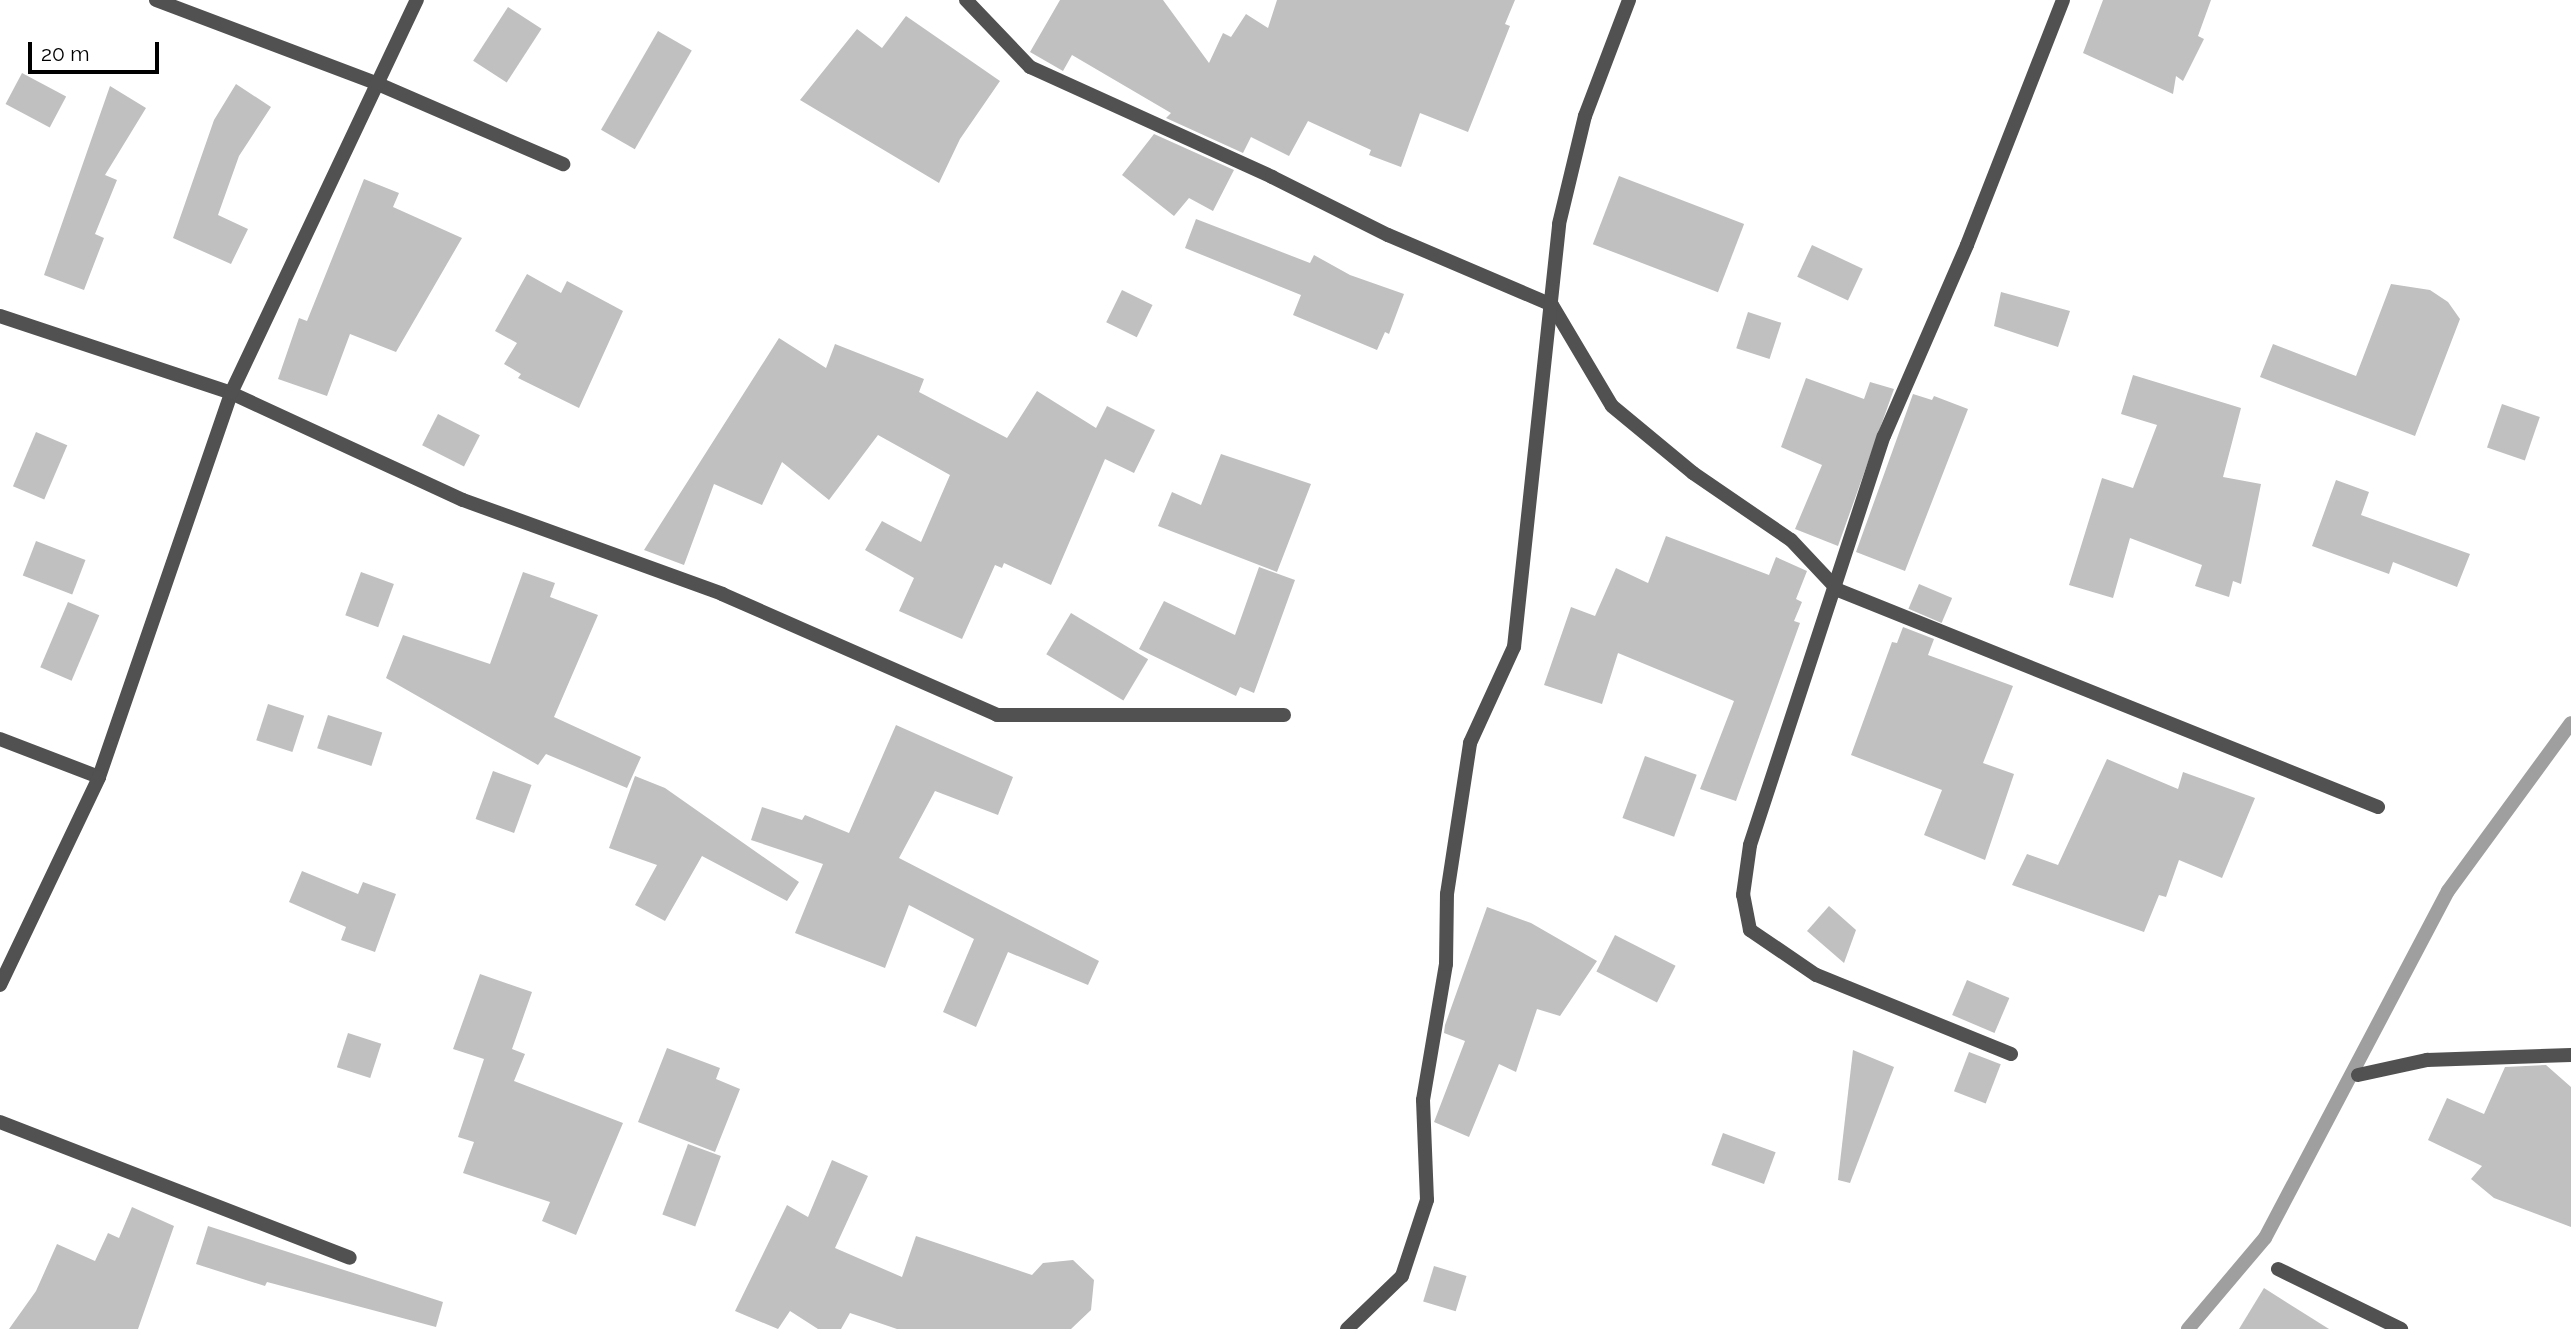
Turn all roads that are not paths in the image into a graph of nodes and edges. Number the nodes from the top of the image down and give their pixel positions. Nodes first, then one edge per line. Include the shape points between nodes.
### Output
1 (156, 0) edge
2 (416, 0) edge
3 (966, 0) edge
4 (1629, 0) edge
5 (2063, 0) edge
6 (378, 84) junction
7 (563, 164) dead end
8 (1552, 305) junction
9 (0, 316) edge
10 (231, 393) junction
11 (1838, 590) junction
12 (1284, 715) dead end
13 (0, 739) edge
14 (99, 777) junction
15 (2378, 807) dead end
16 (0, 985) edge
17 (2011, 1054) dead end
18 (2571, 1055) edge
19 (2358, 1074) dead end
20 (0, 1122) edge
21 (350, 1258) dead end
22 (2278, 1269) dead end
23 (1347, 1329) edge
24 (2401, 1329) edge

1 - 6 street
2 - 6 street
3 - 8 street via 1030,67 1388,235
4 - 8 street via 1585,116 1559,224
5 - 11 street via 1967,245 1884,436
6 - 7 street
6 - 10 street
8 - 11 street via 1612,406 1693,473 1791,540
8 - 23 street via 1514,647 1469,743 1447,894 1446,964 1423,1100 1427,1200 1402,1276
9 - 10 street
10 - 12 street via 463,500 722,594 997,715
10 - 14 street
11 - 15 street
11 - 17 street via 1750,845 1743,895 1750,930 1816,975
13 - 14 street
14 - 16 street
18 - 19 street via 2427,1060
20 - 21 street
22 - 24 street

